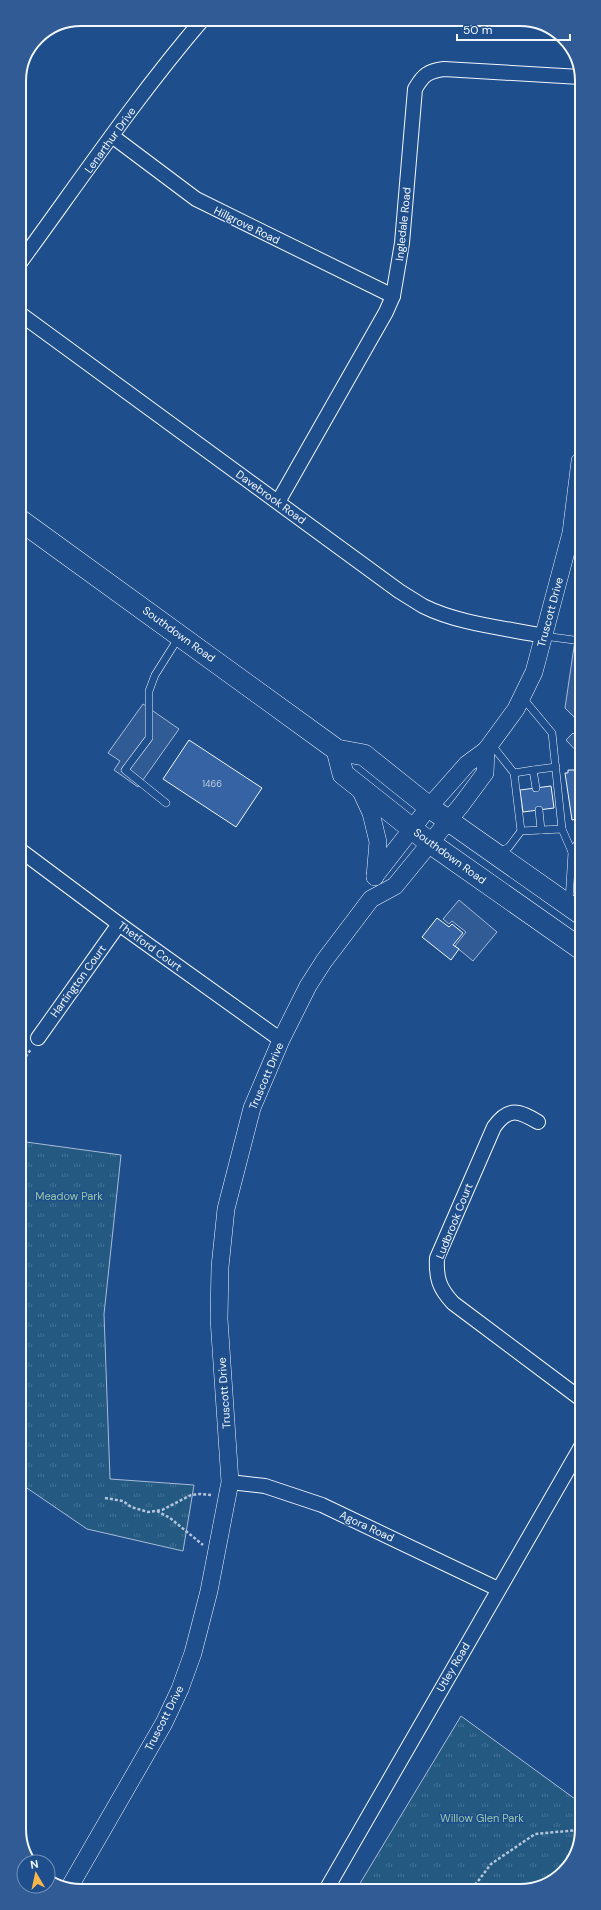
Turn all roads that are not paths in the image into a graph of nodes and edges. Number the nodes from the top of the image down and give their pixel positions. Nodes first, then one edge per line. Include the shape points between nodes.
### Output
1 (197, 26) edge
2 (575, 77) edge
3 (112, 136) junction
4 (26, 254) edge
5 (393, 296) junction
6 (26, 318) edge
7 (278, 502) junction
8 (26, 524) edge
9 (575, 537) edge
10 (181, 636) junction
11 (544, 636) junction
12 (575, 640) edge
13 (522, 697) junction
14 (488, 747) junction
15 (337, 750) junction
16 (556, 767) junction
17 (534, 770) junction
18 (514, 773) junction
19 (359, 786) junction
20 (536, 788) dead end
21 (166, 803) dead end
22 (429, 807) junction
23 (539, 810) dead end
24 (449, 821) junction
25 (562, 828) junction
26 (412, 829) junction
27 (541, 830) junction
28 (521, 831) junction
29 (430, 843) junction
30 (575, 847) edge
31 (572, 852) junction
32 (495, 853) junction
33 (26, 854) edge
34 (375, 876) junction
35 (371, 899) junction
36 (574, 910) edge
37 (119, 924) junction
38 (575, 945) edge
39 (38, 1038) road end
40 (281, 1040) junction
41 (538, 1122) dead end
42 (575, 1394) edge
43 (575, 1457) edge
44 (229, 1490) junction
45 (498, 1589) junction
46 (72, 1883) edge
47 (329, 1884) edge

1 - 3 street, Lenarthur Drive
2 - 5 street, Ingledale Road via 444,69 435,70 422,77 415,89 402,243
3 - 4 street, Lenarthur Drive
3 - 5 street, Hillgrove Road via 196,200
5 - 7 street, Ingledale Road
6 - 7 street, Davebrook Road
7 - 11 street, Davebrook Road via 399,591 424,606 467,620
8 - 10 main road, Southdown Road
9 - 11 street, Truscott Drive
10 - 15 main road, Southdown Road
10 - 21 lane via 155,675 149,691 149,738 125,770
11 - 12 lane
11 - 13 street, Truscott Drive via 534,672
13 - 14 street, Truscott Drive
13 - 16 lane via 552,733
14 - 18 lane
14 - 22 street, Truscott Drive via 467,764
14 - 24 street, Truscott Drive via 485,773
15 - 19 main road, Southdown Road via 343,774
15 - 22 main road, Southdown Road via 364,756
16 - 17 lane
16 - 25 lane
17 - 18 lane
17 - 20 lane
18 - 28 lane
19 - 26 main road, Southdown Road
19 - 34 street via 371,814 378,842
22 - 24 main road, Southdown Road
22 - 26 street, Truscott Drive
23 - 27 lane
24 - 29 street, Truscott Drive
24 - 32 main road, Southdown Road
25 - 27 lane
25 - 31 lane
26 - 29 main road, Southdown Road
26 - 34 street, Truscott Drive
27 - 28 lane
28 - 32 lane via 509,847
29 - 35 street, Truscott Drive via 395,886
29 - 38 main road, Southdown Road
30 - 31 lane
31 - 36 lane
32 - 36 main road, Southdown Road
33 - 37 street, Thetford Court
34 - 35 street, Truscott Drive
35 - 40 street, Truscott Drive via 308,986
37 - 39 street, Hartington Court
37 - 40 street, Thetford Court
40 - 44 street, Truscott Drive via 252,1108 226,1209 218,1319
41 - 42 street, Ludbrook Court via 522,1113 510,1112 500,1118 437,1258 436,1274 443,1292 453,1303
43 - 45 street, Utley Road
44 - 45 street, Agora Road via 265,1486 322,1505
44 - 46 street, Truscott Drive via 218,1554 193,1653 180,1689 164,1723
45 - 47 street, Utley Road

